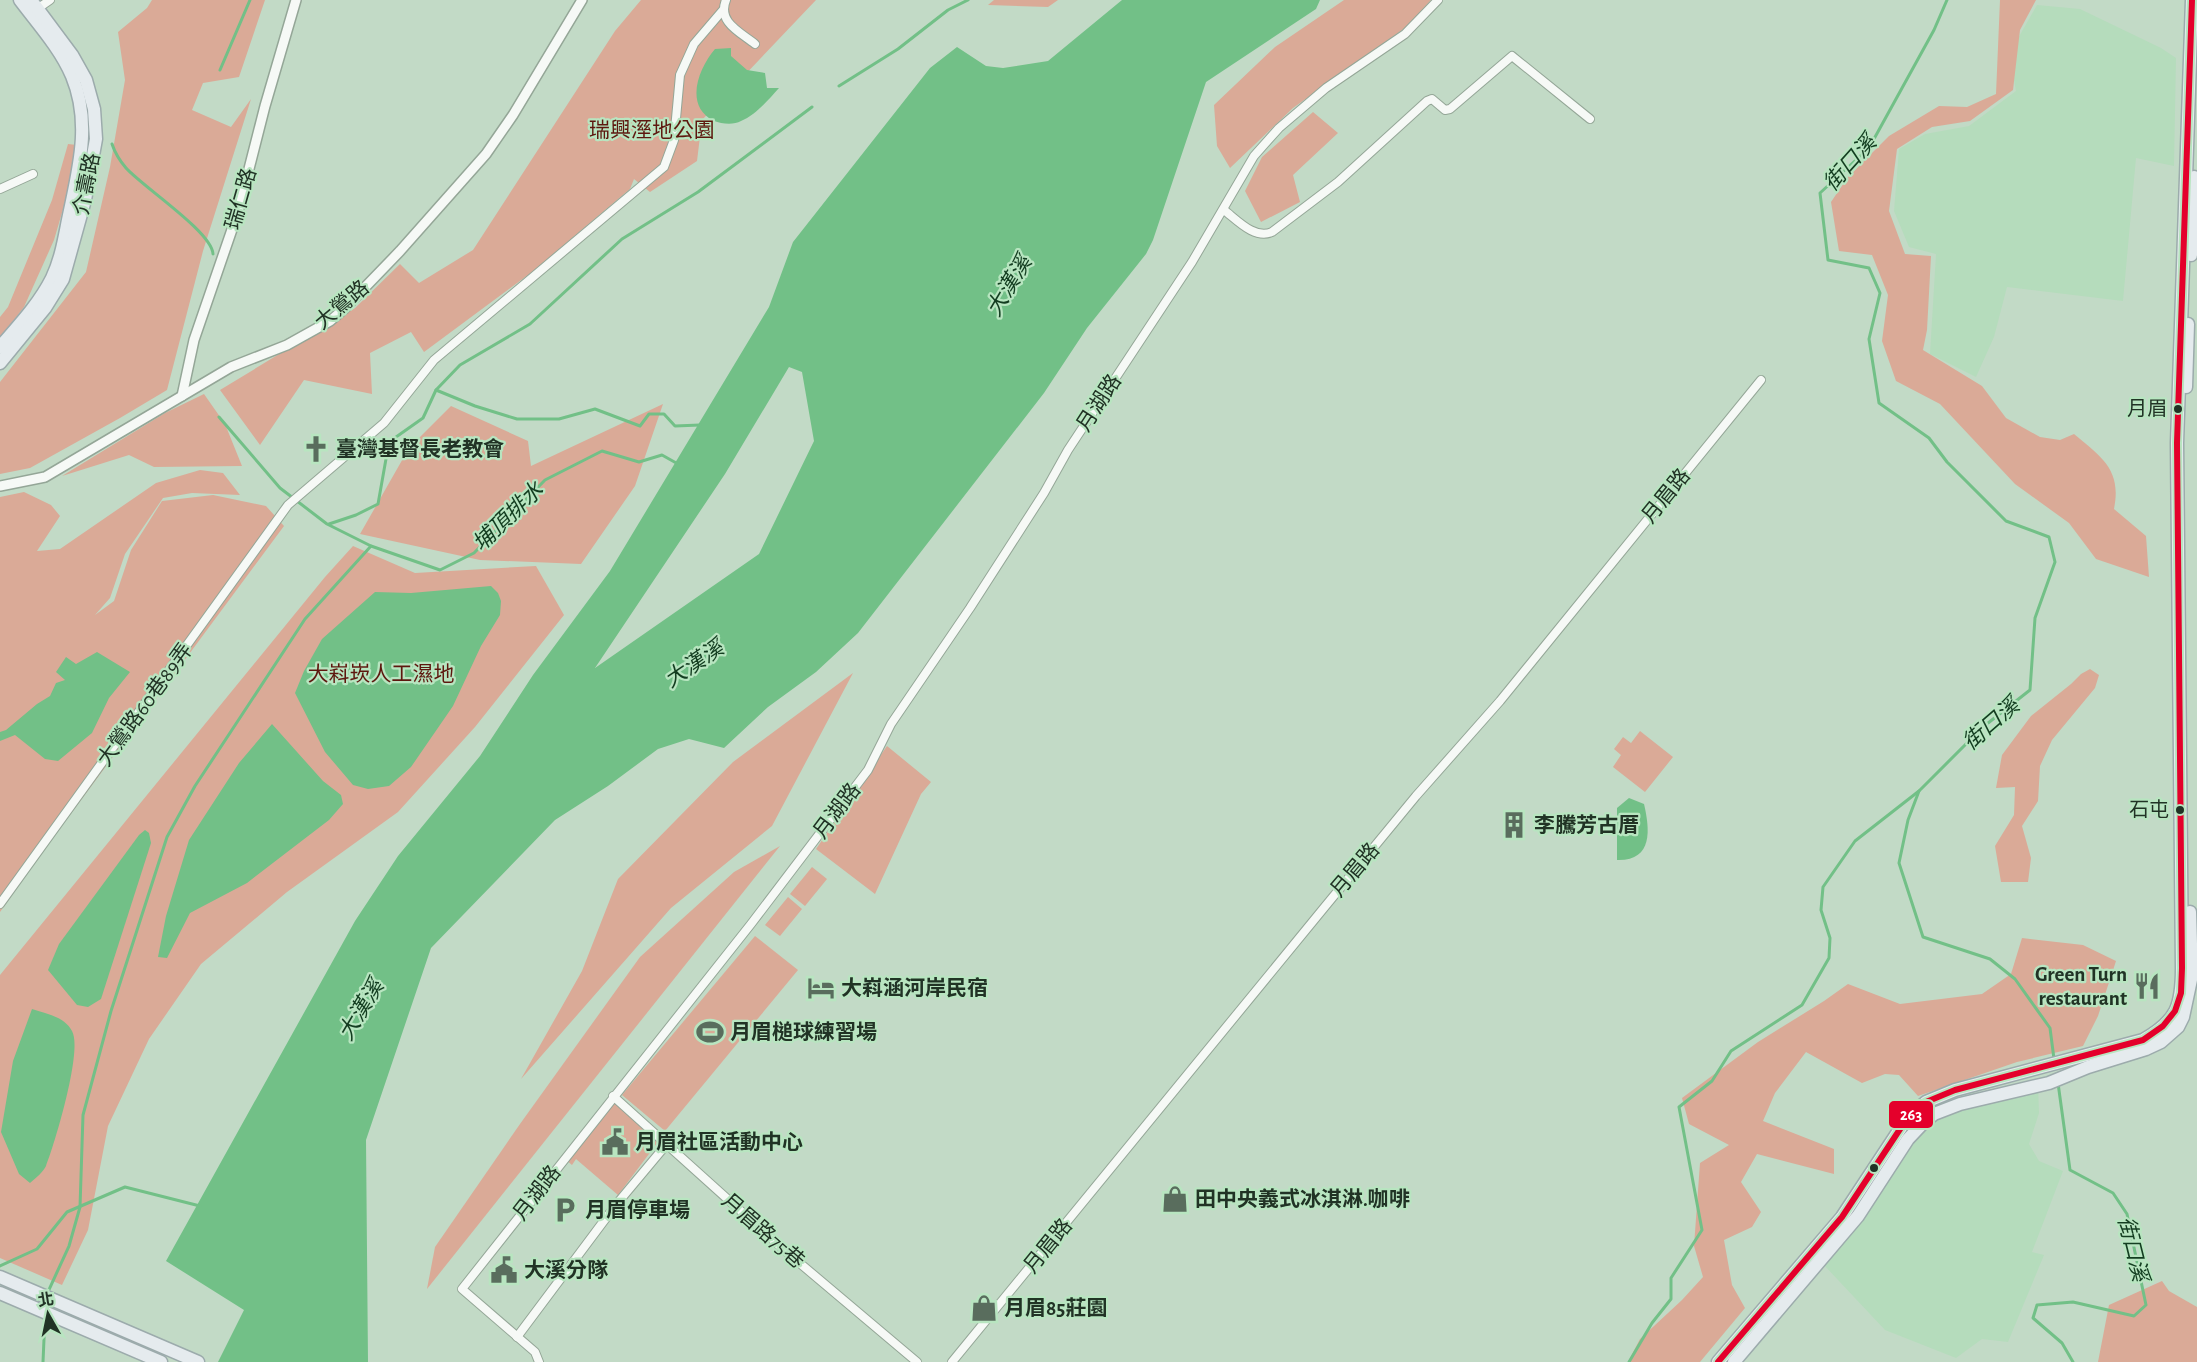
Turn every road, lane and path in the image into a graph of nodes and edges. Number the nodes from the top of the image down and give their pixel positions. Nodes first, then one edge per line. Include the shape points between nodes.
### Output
1 (20, 0) edge
2 (50, 0) edge
3 (296, 0) edge
4 (582, 0) edge
5 (726, 0) edge
6 (1438, 0) edge
7 (2192, 0) edge
8 (34, 4) edge
9 (723, 10) junction
10 (756, 44) dead end
11 (2197, 77) edge
12 (1590, 119) dead end
13 (33, 174) dead end
14 (0, 189) edge
15 (1224, 210) junction
16 (0, 348) edge
17 (0, 363) edge
18 (1761, 380) dead end
19 (182, 396) junction
20 (0, 486) edge
21 (0, 904) edge
22 (2190, 992) edge
23 (2088, 1062) junction
24 (613, 1096) junction
25 (666, 1145) junction
26 (1851, 1203) junction
27 (1858, 1216) junction
28 (0, 1277) edge
29 (0, 1293) edge
30 (517, 1337) junction
31 (161, 1362) edge
32 (198, 1362) edge
33 (540, 1362) edge
34 (917, 1362) edge
35 (952, 1362) edge
36 (1718, 1362) edge
37 (1734, 1362) edge

1 - 16 main road, 介壽路 via 71,74 80,100 84,132 64,245 53,276 38,303
2 - 8 street
3 - 19 street, 瑞仁路 via 238,212 194,340
4 - 19 street, 大鶯路 via 486,154 344,309 287,345 231,367
5 - 9 street
6 - 15 street, 月湖路 via 1405,34 1326,88 1279,128 1254,156
7 - 22 main road via 2177,431
8 - 17 main road, 介壽路 via 86,80 94,109 96,139 85,200 63,279
9 - 10 street via 730,24
9 - 21 street, 大鶯路60巷89弄 via 693,44 680,75 674,140 664,167 434,360 384,423 288,505
11 - 22 main road via 2185,448
12 - 15 street via 1512,56 1450,109 1445,110 1432,99 1427,101 1338,182 1272,232 1257,234
13 - 14 street
15 - 24 street, 月湖路 via 1068,450 1044,494 891,724 868,770
18 - 35 street, 月眉路
19 - 20 street, 大鶯路 via 45,477
22 - 23 main road via 2178,1027 2161,1042
23 - 26 main road via 2046,1067 1955,1090 1926,1102 1908,1117
23 - 27 main road via 2049,1083 1934,1114 1908,1139
24 - 25 street, 月眉路75巷
24 - 30 street, 月湖路 via 462,1289
25 - 30 street
25 - 34 street, 月眉路75巷
26 - 27 main road
26 - 36 main road
27 - 37 main road
28 - 32 main road
29 - 31 main road
30 - 33 street, 月湖路 via 536,1352

